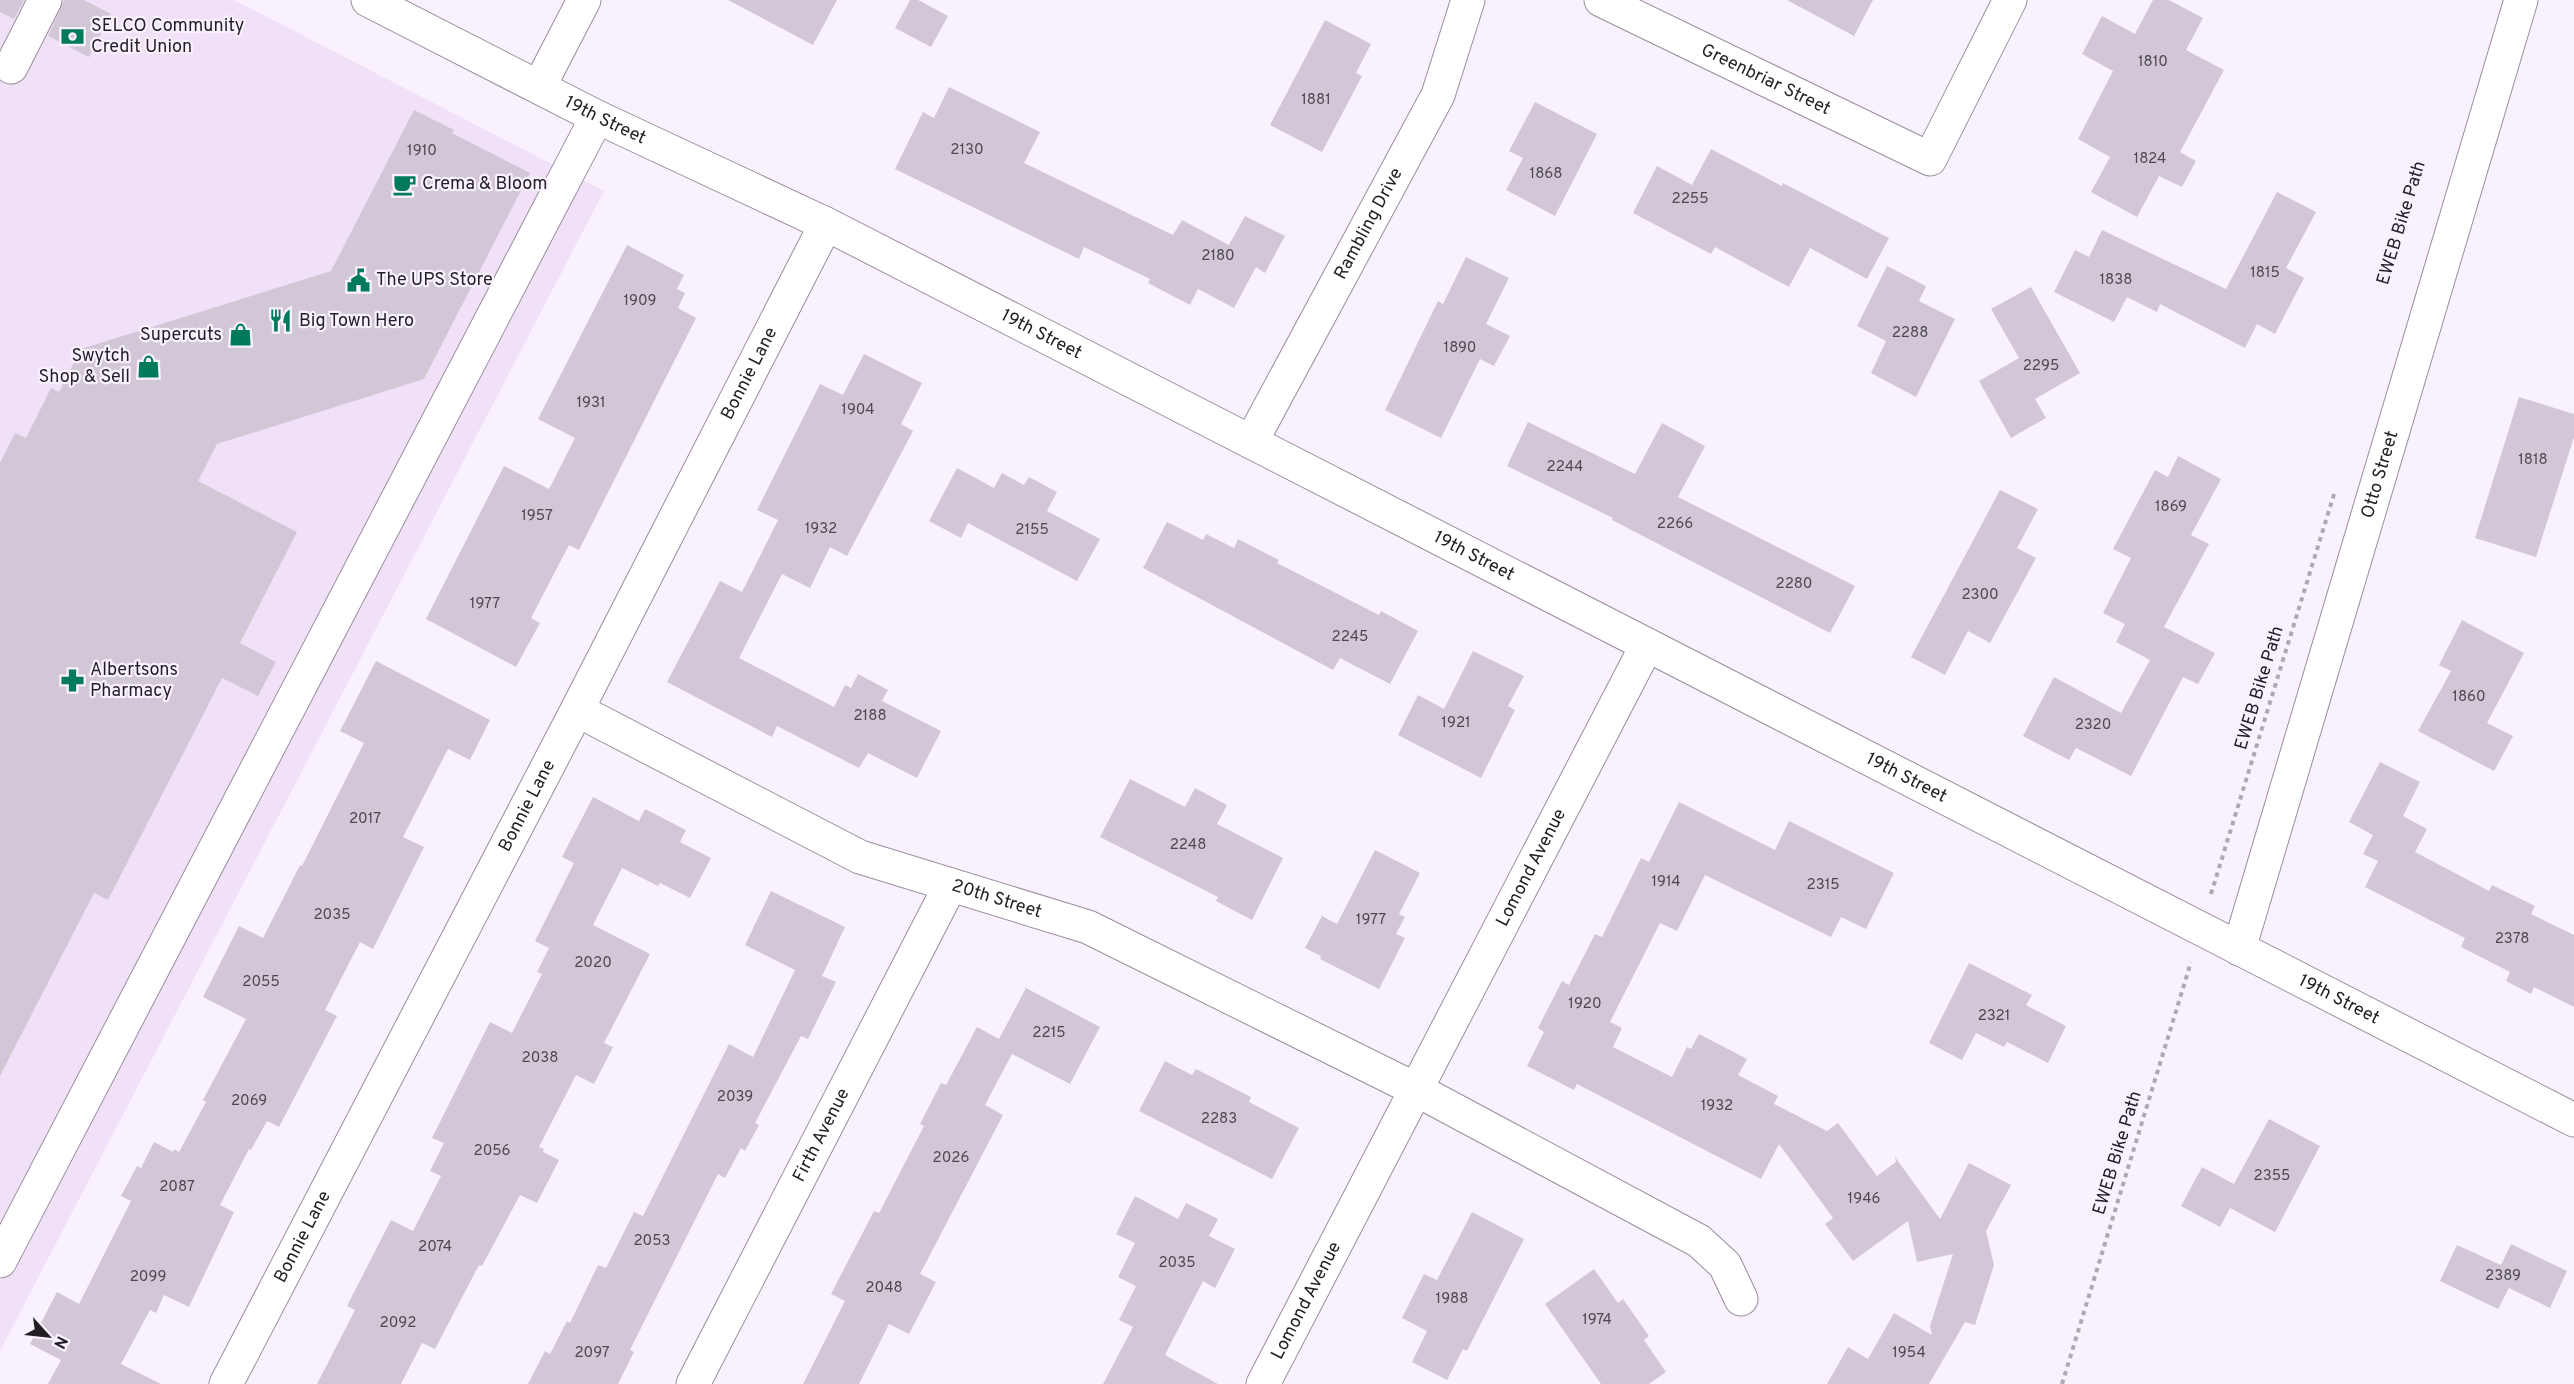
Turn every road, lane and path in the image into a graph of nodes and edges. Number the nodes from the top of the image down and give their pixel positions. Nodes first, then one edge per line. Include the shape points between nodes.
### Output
1 (45, 0) edge
2 (368, 0) edge
3 (584, 0) edge
4 (1467, 0) edge
5 (1601, 0) edge
6 (2010, 0) edge
7 (2521, 0) edge
8 (11, 67) dead end
9 (539, 87) junction
10 (597, 117) junction
11 (826, 224) junction
12 (1251, 442) junction
13 (2337, 482) dead end
14 (1647, 645) junction
15 (578, 710) junction
16 (950, 886) junction
17 (2201, 929) junction
18 (2239, 949) junction
19 (1417, 1090) junction
20 (2574, 1120) edge
21 (0, 1260) edge
22 (1741, 1299) dead end
23 (226, 1384) edge
24 (693, 1384) edge
25 (1263, 1384) edge
26 (2062, 1384) edge

1 - 8 street
2 - 9 street, 19th Street
3 - 9 street
4 - 12 street, Rambling Drive via 1438,95
5 - 6 street, Greenbriar Street via 1930,159
7 - 18 street, Otto Street
9 - 10 street, 19th Street
10 - 11 street, 19th Street
10 - 21 street
11 - 12 street, 19th Street
11 - 15 street, Bonnie Lane
12 - 14 street, 19th Street
13 - 17 path, EWEB Bike Path
14 - 17 street, 19th Street
14 - 19 street, Lomond Avenue
15 - 16 street, 20th Street via 860,857
15 - 23 street, Bonnie Lane
16 - 19 street, 20th Street via 1088,927
16 - 24 street, Firth Avenue
17 - 18 street, 19th Street
17 - 26 path, EWEB Bike Path
18 - 20 street, 19th Street
19 - 22 street via 1699,1241 1725,1265
19 - 25 street, Lomond Avenue

